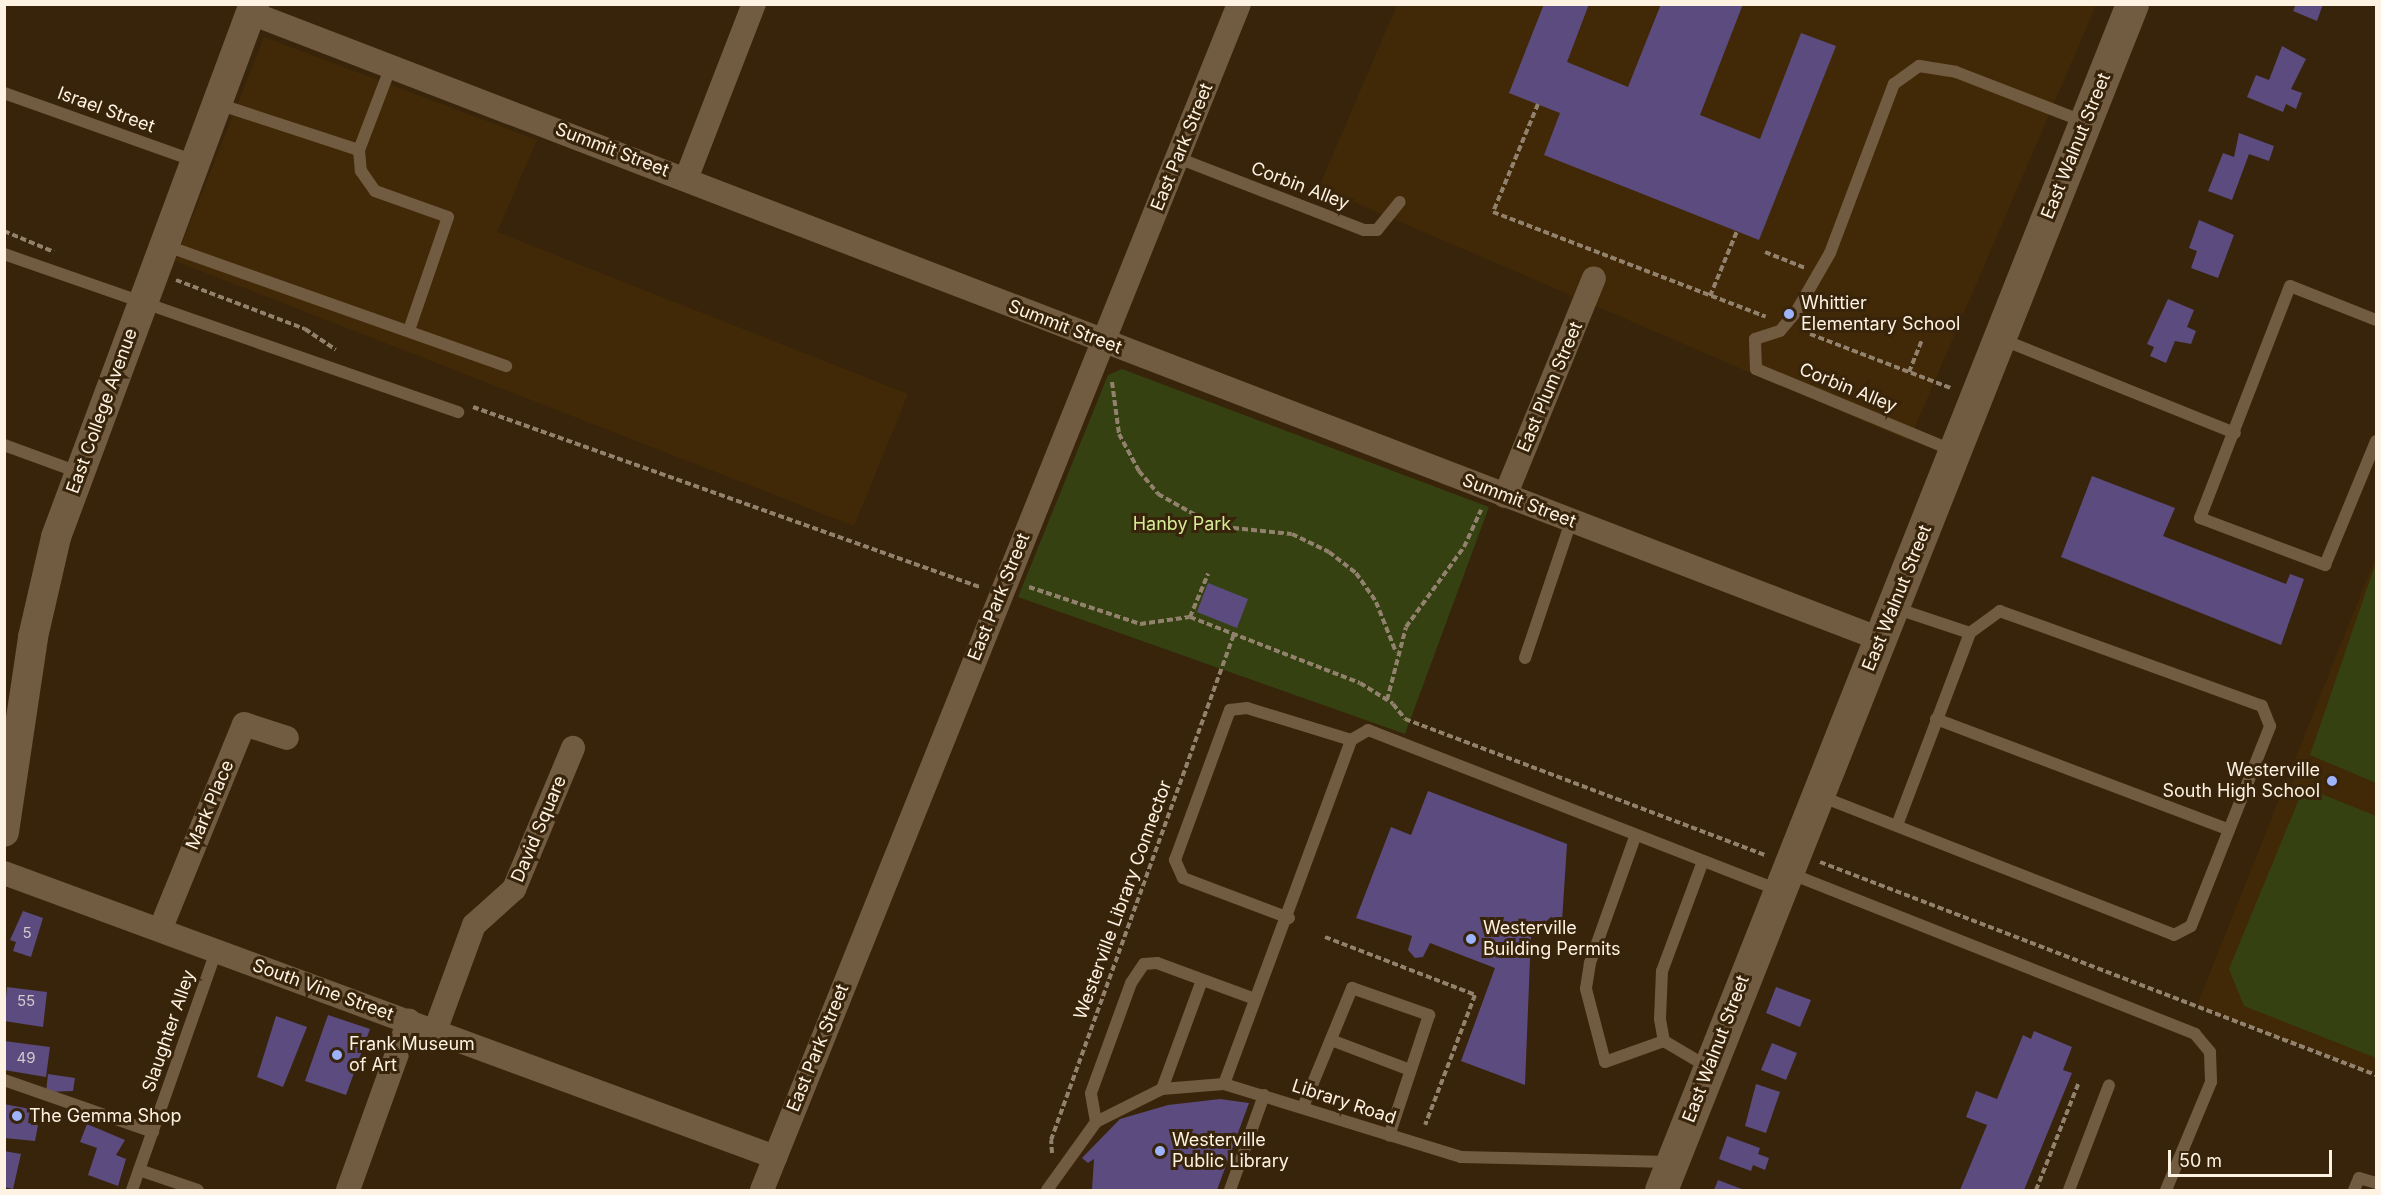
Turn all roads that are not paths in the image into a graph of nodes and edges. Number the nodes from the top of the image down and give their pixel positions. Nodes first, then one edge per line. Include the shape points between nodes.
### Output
1 (754, 4) edge
2 (1239, 4) edge
3 (2132, 4) edge
4 (252, 9) edge
5 (391, 66) junction
6 (4, 93) edge
7 (216, 104) junction
8 (2086, 123) junction
9 (359, 150) junction
10 (1178, 158) junction
11 (195, 161) junction
12 (686, 179) junction
13 (1400, 202) dead end
14 (4, 254) edge
15 (158, 258) junction
16 (1594, 278) dead end
17 (141, 305) junction
18 (2376, 320) edge
19 (409, 330) junction
20 (2000, 339) junction
21 (1103, 342) junction
22 (506, 366) dead end
23 (458, 412) dead end
24 (2235, 433) junction
25 (2376, 441) edge
26 (4, 445) edge
27 (1955, 452) junction
28 (78, 472) junction
29 (1495, 498) junction
30 (1571, 521) junction
31 (1894, 608) junction
32 (1970, 633) junction
33 (1880, 639) junction
34 (1525, 658) dead end
35 (1936, 719) junction
36 (287, 738) dead end
37 (1351, 740) junction
38 (573, 748) dead end
39 (1817, 795) junction
40 (1897, 825) junction
41 (2229, 830) junction
42 (4, 832) edge
43 (1635, 837) junction
44 (1703, 861) junction
45 (4, 873) edge
46 (1786, 873) junction
47 (1289, 918) junction
48 (160, 930) junction
49 (216, 951) junction
50 (1202, 980) junction
51 (1256, 999) junction
52 (409, 1021) junction
53 (435, 1031) junction
54 (1331, 1040) junction
55 (1664, 1041) junction
56 (1709, 1067) junction
57 (1410, 1070) junction
58 (4, 1080) edge
59 (1224, 1083) junction
60 (2109, 1085) dead end
61 (1162, 1089) junction
62 (1264, 1095) junction
63 (1304, 1107) junction
64 (1096, 1122) junction
65 (153, 1132) junction
66 (1389, 1136) junction
67 (775, 1157) junction
68 (139, 1170) junction
69 (1666, 1176) edge
70 (2376, 1183) edge
71 (132, 1191) edge
72 (198, 1191) edge
73 (348, 1191) edge
74 (762, 1191) edge
75 (1047, 1191) edge
76 (1230, 1191) edge
77 (2069, 1191) edge
78 (2166, 1191) edge
79 (2354, 1191) edge

1 - 12 street
2 - 10 street, East Park Street
3 - 8 main road, East Walnut Street
4 - 5 street, Summit Street
4 - 7 street, East College Avenue
5 - 9 lane
5 - 12 street, Summit Street
6 - 11 lane, Israel Street
7 - 9 lane
7 - 11 street, East College Avenue
8 - 20 main road, East Walnut Street
8 - 27 lane, Corbin Alley via 1956,72 1919,66 1894,84 1830,253 1796,312 1780,331 1755,339 1756,369
9 - 19 lane via 362,171 375,190 448,217
10 - 13 lane, Corbin Alley via 1309,209 1377,230
10 - 21 street, East Park Street
11 - 15 street, East College Avenue
12 - 21 street, Summit Street
14 - 17 lane
15 - 17 street, East College Avenue
15 - 19 lane
16 - 29 street, East Plum Street
17 - 23 lane via 180,312
17 - 28 street, East College Avenue
18 - 24 lane via 2290,286
19 - 22 lane
20 - 24 lane
20 - 27 main road, East Walnut Street
21 - 29 street, Summit Street
21 - 67 street, East Park Street
24 - 25 lane via 2200,518 2325,565
26 - 28 lane
27 - 31 main road, East Walnut Street
28 - 42 street, East College Avenue via 48,564 35,627
29 - 30 street, Summit Street
30 - 33 street, Summit Street
30 - 34 lane
31 - 32 lane
31 - 33 main road, East Walnut Street
32 - 35 lane
32 - 41 lane via 2001,610 2262,706 2270,726
33 - 39 main road, East Walnut Street
35 - 40 lane
35 - 41 lane
36 - 48 street, Mark Place via 244,724
37 - 43 lane via 1368,730 1385,733
37 - 47 lane
37 - 47 lane via 1247,708 1230,710 1175,860 1183,878
38 - 53 street, David Square via 514,889 474,925
39 - 40 lane
39 - 46 main road, East Walnut Street
40 - 41 lane via 2174,935 2191,926
43 - 44 lane
43 - 55 lane via 1590,963 1586,989 1605,1062
44 - 46 lane
44 - 55 lane via 1662,971
45 - 48 street, South Vine Street
46 - 56 main road, East Walnut Street
46 - 78 lane via 2196,1034 2210,1052 2211,1082
47 - 51 lane
48 - 49 street, South Vine Street
49 - 52 street, South Vine Street
49 - 65 lane, Slaughter Alley
50 - 51 lane
50 - 61 lane
50 - 64 lane via 1157,963 1144,964 1131,983 1091,1093
51 - 59 lane
52 - 53 street, South Vine Street
52 - 73 street
53 - 67 street, South Vine Street
54 - 57 lane
54 - 57 lane via 1352,988 1429,1015
54 - 63 lane
55 - 56 lane
56 - 69 main road, East Walnut Street
57 - 66 lane
58 - 65 lane
59 - 61 lane, Library Road
59 - 62 lane, Library Road
60 - 77 lane
61 - 64 lane, Library Road
62 - 63 lane, Library Road
62 - 76 lane
63 - 66 lane, Library Road
64 - 75 lane, Library Road
65 - 68 lane, Slaughter Alley
66 - 69 lane, Library Road via 1461,1157
67 - 74 street, East Park Street
68 - 71 lane, Slaughter Alley
68 - 72 lane
70 - 79 lane via 2360,1178

